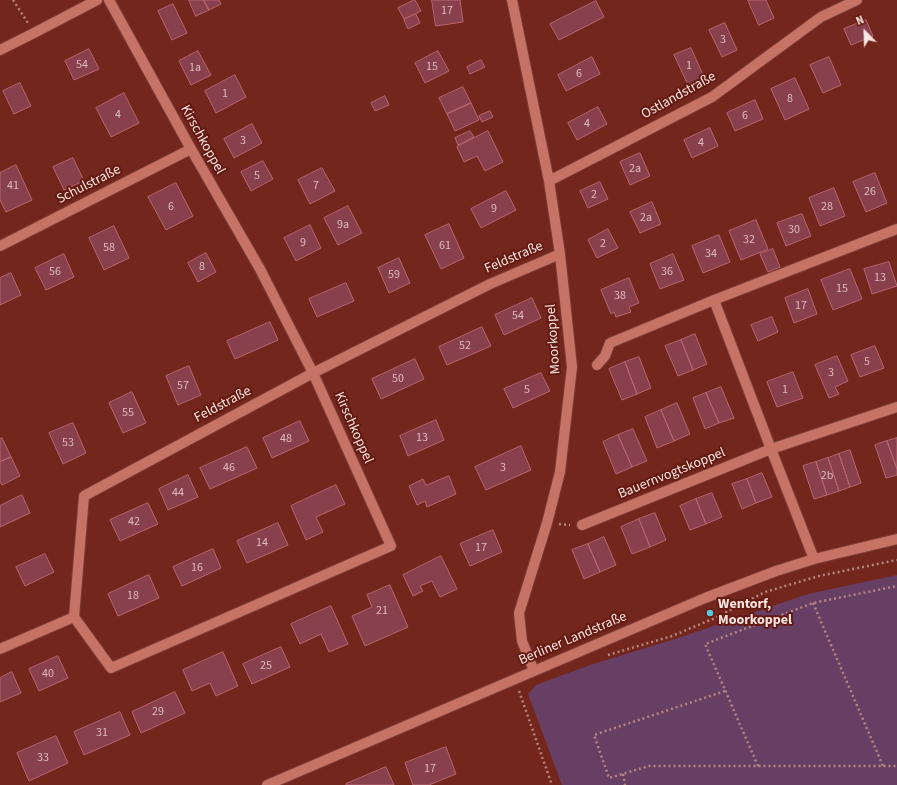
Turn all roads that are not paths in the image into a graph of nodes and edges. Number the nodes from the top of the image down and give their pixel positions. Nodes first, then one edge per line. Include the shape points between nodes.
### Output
1 (97, 0) edge
2 (109, 0) edge
3 (512, 0) edge
4 (857, 0) edge
5 (0, 50) edge
6 (191, 149) junction
7 (549, 181) junction
8 (897, 229) edge
9 (0, 246) edge
10 (560, 254) junction
11 (714, 300) junction
12 (597, 365) dead end
13 (313, 373) junction
14 (897, 407) edge
15 (771, 449) junction
16 (582, 525) road end
17 (897, 539) edge
18 (814, 559) junction
19 (74, 617) junction
20 (0, 649) edge
21 (534, 671) junction
22 (266, 785) edge

1 - 5 street
2 - 6 street, Kirschkoppel
3 - 7 street, Moorkoppel
4 - 7 street, Ostlandstraße via 821,17 712,98
6 - 9 street, Schulstraße
6 - 13 street, Kirschkoppel via 260,269
7 - 10 street, Moorkoppel
8 - 11 street
10 - 13 street, Feldstraße via 490,284
10 - 21 street, Moorkoppel via 572,367 560,472 519,613 522,641
11 - 12 street via 610,343 605,356
11 - 15 street
13 - 19 street, Feldstraße via 84,496
13 - 19 street, Kirschkoppel via 391,546 111,668
14 - 15 street, Bauernvogtskoppel
15 - 16 street, Bauernvogtskoppel
15 - 18 street
17 - 18 street, Berliner Landstraße
18 - 21 street, Berliner Landstraße via 705,598
19 - 20 street
21 - 22 street, Berliner Landstraße

